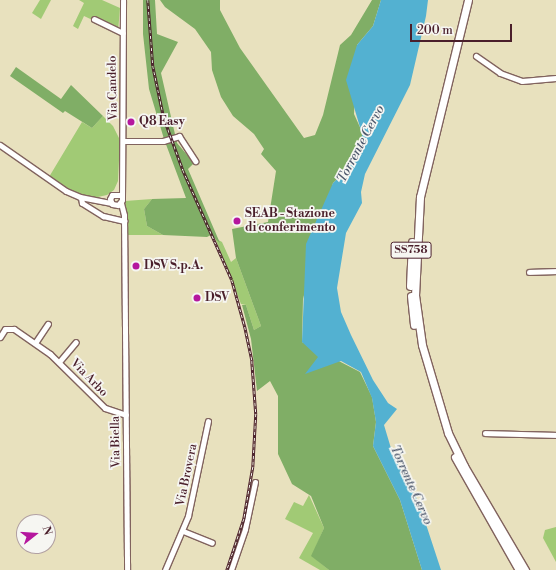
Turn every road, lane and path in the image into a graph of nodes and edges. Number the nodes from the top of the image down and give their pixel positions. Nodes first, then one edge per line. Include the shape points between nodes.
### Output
1 (122, 0) edge
2 (465, 0) edge
3 (468, 0) edge
4 (94, 19) dead end
5 (123, 33) junction
6 (476, 56) dead end
7 (556, 78) edge
8 (124, 141) junction
9 (0, 145) edge
10 (195, 161) dead end
11 (116, 195) junction
12 (81, 200) junction
13 (100, 200) junction
14 (121, 203) junction
15 (113, 204) junction
16 (124, 221) junction
17 (556, 271) edge
18 (529, 272) dead end
19 (48, 324) dead end
20 (0, 336) edge
21 (76, 342) dead end
22 (34, 343) junction
23 (60, 362) junction
24 (126, 415) junction
25 (208, 421) dead end
26 (485, 433) dead end
27 (556, 435) edge
28 (255, 482) dead end
29 (183, 531) junction
30 (212, 543) dead end
31 (127, 570) edge
32 (165, 570) edge
33 (231, 570) edge
34 (519, 570) edge
35 (525, 570) edge

1 - 5 street, Via Candelo
2 - 34 highway, SS758 via 417,198 410,256 411,310 425,377 444,433 459,468
3 - 35 highway, SS758 via 420,197 415,295 422,345 448,433 464,466
4 - 5 street
5 - 8 street, Via Candelo
6 - 7 street via 500,73 522,81
8 - 10 street via 163,141 179,136
8 - 11 street, Via Candelo via 122,176
9 - 12 street
11 - 13 street
11 - 14 street
11 - 15 street
12 - 13 street
12 - 16 street via 103,216
13 - 15 street
14 - 15 street
14 - 16 street
15 - 16 street via 120,211
16 - 24 street, Via Biella
17 - 18 street
19 - 22 street
20 - 22 street, Via Arbo via 9,327
21 - 23 street, Via Arbo
22 - 23 street, Via Arbo
23 - 24 street, Via Arbo via 105,408
24 - 31 street, Via Biella
25 - 29 street, Via Brovera via 190,510
26 - 27 street
28 - 33 street via 245,529
29 - 30 street
29 - 32 street, Via Brovera

